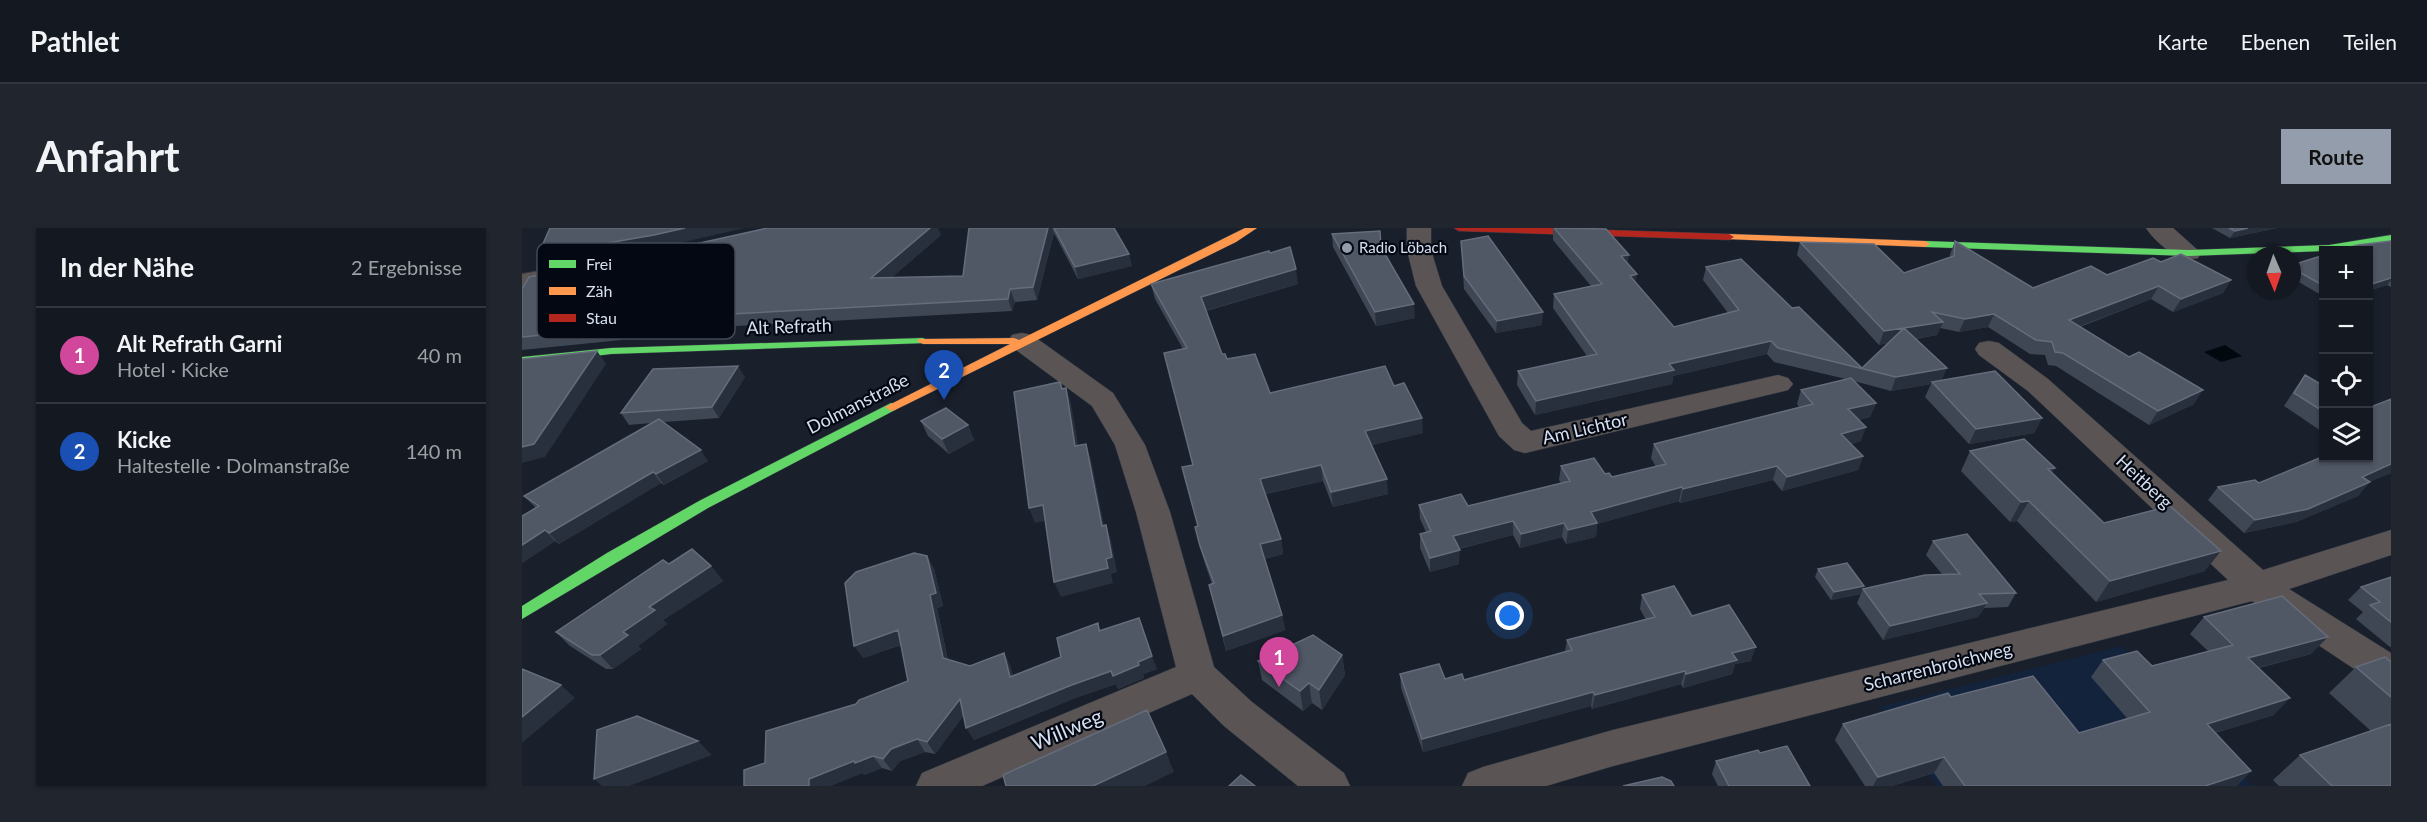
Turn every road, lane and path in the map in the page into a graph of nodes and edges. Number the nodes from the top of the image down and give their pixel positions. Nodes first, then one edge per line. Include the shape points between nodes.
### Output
1 (1252, 228) edge
2 (1419, 228) edge
3 (1459, 228) edge
4 (2158, 228) edge
5 (2391, 238) edge
6 (2189, 253) junction
7 (537, 279) edge
8 (522, 282) edge
9 (1022, 340) junction
10 (904, 341) junction
11 (1989, 349) dead end
12 (915, 357) dead end
13 (522, 361) edge
14 (1779, 384) dead end
15 (902, 388) dead end
16 (889, 408) junction
17 (2391, 542) edge
18 (2257, 586) junction
19 (522, 613) edge
20 (2391, 673) edge
21 (1197, 675) junction
22 (937, 786) edge
23 (1329, 786) edge
24 (1483, 786) edge

1 - 9 street, Dolmanstraße
2 - 14 street, Am Lichtor via 1419,250 1429,286 1510,429 1525,443
3 - 6 street
4 - 6 street
5 - 6 street via 2330,248
7 - 8 street
9 - 10 street, Alt Refrath
9 - 16 street, Dolmanstraße
9 - 21 street via 1103,400 1130,445 1153,512
10 - 12 street via 915,350
10 - 13 street, Alt Refrath via 611,351
11 - 18 street, Heitberg via 2038,386
15 - 16 street
16 - 19 street, Dolmanstraße via 634,541
17 - 18 street, Scharrenbroichweg
18 - 20 street, Heitberg
18 - 24 street, Scharrenbroichweg via 1613,748
21 - 22 street, Willweg
21 - 23 street via 1238,714

